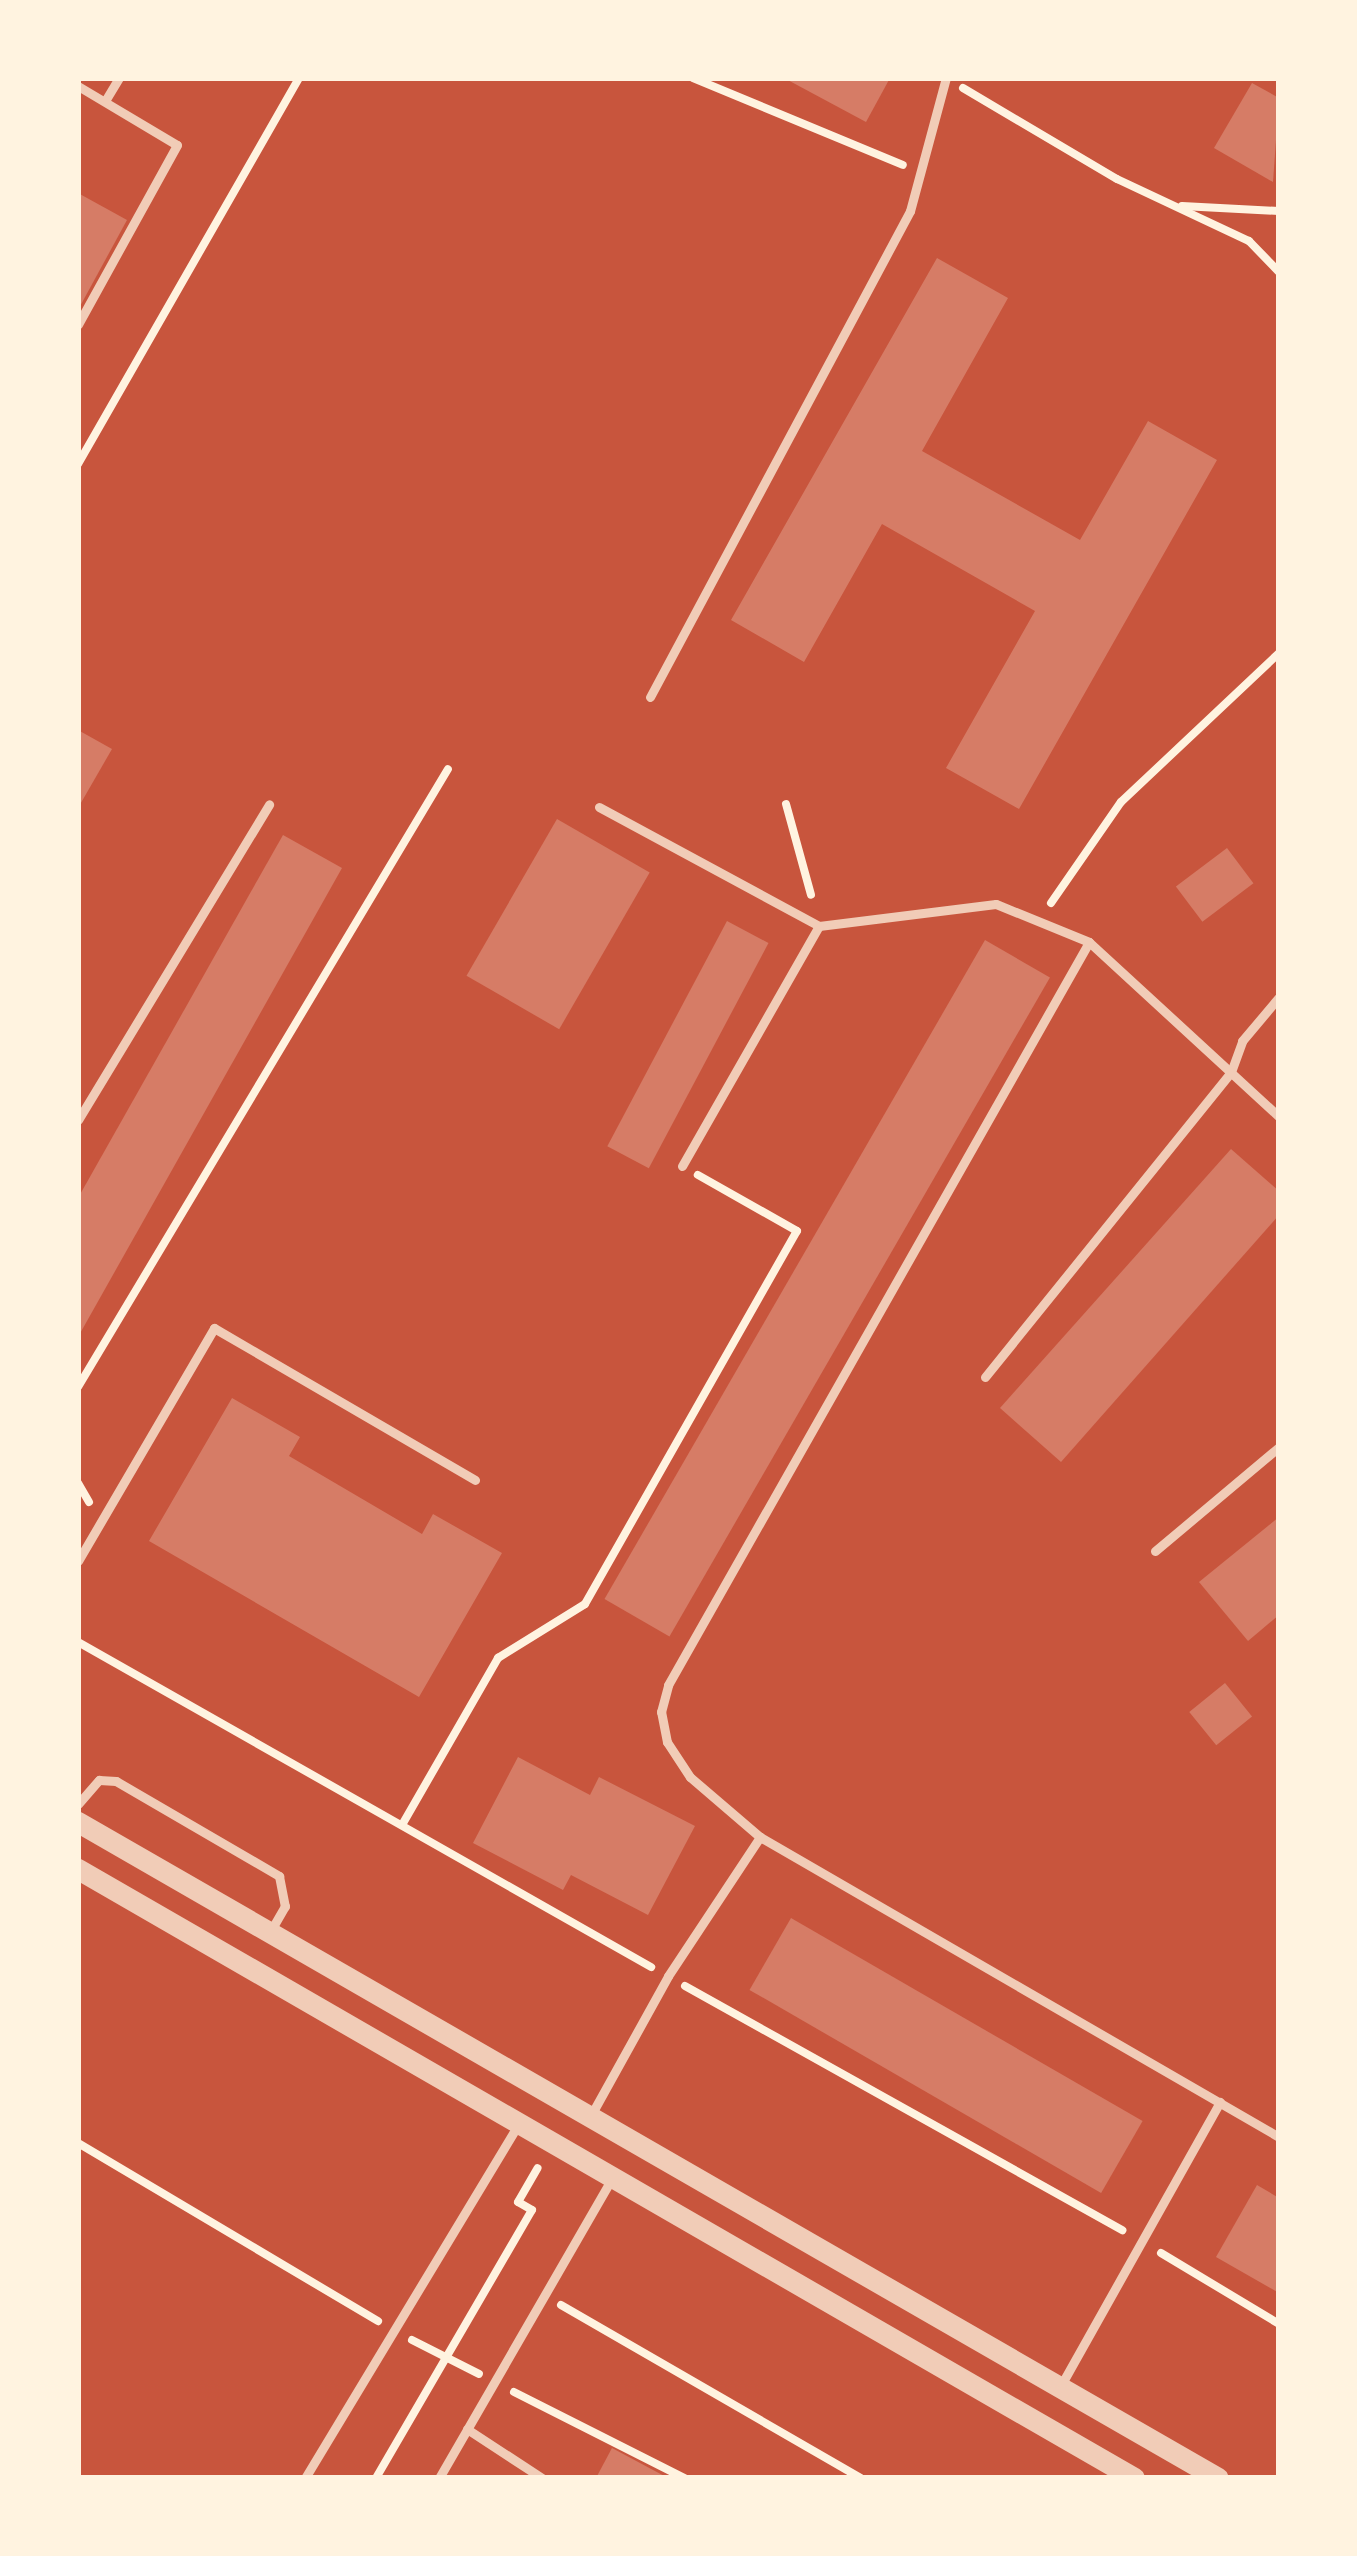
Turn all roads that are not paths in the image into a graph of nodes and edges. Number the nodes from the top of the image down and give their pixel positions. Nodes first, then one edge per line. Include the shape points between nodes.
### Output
1 (119, 78) edge
2 (946, 78) edge
3 (78, 86) edge
4 (105, 101) junction
5 (78, 324) edge
6 (650, 697) dead end
7 (269, 804) dead end
8 (599, 807) dead end
9 (820, 926) junction
10 (1089, 942) junction
11 (1279, 997) edge
12 (1231, 1072) junction
13 (1279, 1117) edge
14 (78, 1120) edge
15 (682, 1166) road end
16 (986, 1377) dead end
17 (1279, 1447) edge
18 (475, 1480) dead end
19 (1155, 1551) dead end
20 (78, 1562) edge
21 (78, 1804) edge
22 (78, 1822) edge
23 (760, 1837) junction
24 (78, 1868) edge
25 (270, 1932) junction
26 (250, 1968) junction
27 (539, 2088) junction
28 (1220, 2102) junction
29 (590, 2117) junction
30 (519, 2123) junction
31 (1279, 2137) edge
32 (633, 2142) junction
33 (613, 2177) junction
34 (1060, 2387) junction
35 (1040, 2424) junction
36 (467, 2429) junction
37 (305, 2478) edge
38 (439, 2478) edge
39 (542, 2478) edge
40 (1134, 2478) edge
41 (1218, 2478) edge

1 - 4 lane
2 - 6 lane via 910,211
3 - 4 lane
4 - 5 lane via 177,145
7 - 14 lane
8 - 9 lane
9 - 10 lane via 996,904
9 - 15 lane
10 - 12 lane
10 - 23 lane via 668,1684 661,1712 667,1742 690,1777
11 - 12 lane via 1242,1042
12 - 13 lane
12 - 16 lane
17 - 19 lane
18 - 20 lane via 214,1328
21 - 25 lane via 99,1780 116,1781 279,1876 285,1906
22 - 25 street
23 - 28 lane
23 - 29 lane via 668,1976
24 - 26 street
25 - 26 street
25 - 27 street
26 - 30 street
27 - 29 street
27 - 30 street
28 - 31 lane
28 - 34 lane
29 - 32 street
30 - 33 street
30 - 37 lane
32 - 33 street
32 - 34 street
33 - 35 street
33 - 36 lane
34 - 35 street
34 - 41 street
35 - 40 street
36 - 38 lane
36 - 39 lane

